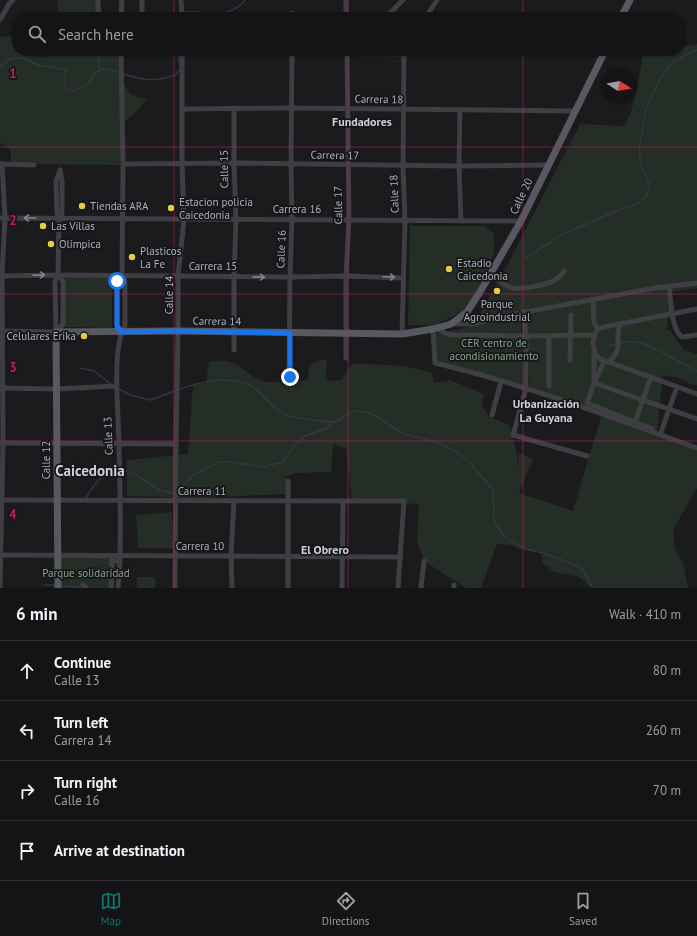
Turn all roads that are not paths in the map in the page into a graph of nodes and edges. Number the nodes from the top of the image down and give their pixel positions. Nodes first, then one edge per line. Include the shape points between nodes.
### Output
1 (13, 0) edge
2 (98, 0) edge
3 (122, 0) edge
4 (142, 0) edge
5 (181, 0) edge
6 (346, 0) edge
7 (403, 0) edge
8 (437, 0) edge
9 (630, 0) edge
10 (98, 12) edge
11 (121, 12) edge
12 (142, 12) edge
13 (182, 12) edge
14 (346, 12) edge
15 (391, 12) edge
16 (429, 12) edge
17 (624, 12) edge
18 (0, 20) edge
19 (120, 56) edge
20 (182, 56) edge
21 (292, 56) edge
22 (349, 56) edge
23 (405, 56) edge
24 (602, 56) edge
25 (234, 108) junction
26 (291, 108) junction
27 (182, 109) junction
28 (348, 109) junction
29 (404, 109) junction
30 (460, 110) junction
31 (575, 111) junction
32 (234, 163) junction
33 (1, 164) edge
34 (122, 164) junction
35 (182, 164) junction
36 (291, 164) junction
37 (34, 165) dead end
38 (347, 165) junction
39 (548, 165) junction
40 (403, 166) junction
41 (459, 166) junction
42 (3, 218) edge
43 (59, 218) junction
44 (122, 219) junction
45 (292, 219) junction
46 (184, 220) junction
47 (236, 220) junction
48 (349, 220) junction
49 (405, 220) junction
50 (461, 221) junction
51 (522, 221) junction
52 (564, 271) dead end
53 (490, 274) junction
54 (58, 275) junction
55 (122, 275) junction
56 (1, 276) edge
57 (178, 276) junction
58 (234, 276) junction
59 (346, 276) junction
60 (290, 277) junction
61 (403, 278) junction
62 (697, 283) edge
63 (669, 286) junction
64 (593, 300) junction
65 (697, 309) edge
66 (524, 314) junction
67 (673, 314) junction
68 (571, 315) dead end
69 (451, 324) junction
70 (620, 324) junction
71 (610, 326) junction
72 (434, 329) junction
73 (598, 329) junction
74 (1, 331) edge
75 (178, 331) junction
76 (617, 331) junction
77 (56, 332) junction
78 (121, 332) junction
79 (234, 332) junction
80 (290, 333) junction
81 (346, 333) junction
82 (402, 334) junction
83 (595, 335) junction
84 (697, 335) edge
85 (526, 336) junction
86 (550, 336) junction
87 (571, 336) junction
88 (234, 350) dead end
89 (594, 351) junction
90 (614, 357) junction
91 (346, 358) dead end
92 (570, 360) dead end
93 (606, 362) junction
94 (616, 364) junction
95 (290, 377) dead end
96 (651, 377) junction
97 (501, 382) junction
98 (594, 383) junction
99 (116, 386) junction
100 (549, 386) dead end
101 (677, 387) junction
102 (1, 388) edge
103 (57, 388) junction
104 (526, 389) junction
105 (697, 394) edge
106 (643, 400) junction
107 (670, 409) junction
108 (492, 415) dead end
109 (697, 419) edge
110 (635, 422) junction
111 (661, 432) junction
112 (1, 443) edge
113 (57, 443) junction
114 (119, 443) junction
115 (176, 444) junction
116 (697, 445) edge
117 (697, 448) edge
118 (587, 456) dead end
119 (288, 481) dead end
120 (1, 500) edge
121 (58, 500) junction
122 (120, 500) junction
123 (176, 500) junction
124 (234, 501) junction
125 (288, 501) junction
126 (343, 501) junction
127 (0, 555) edge
128 (58, 556) junction
129 (176, 556) junction
130 (231, 556) junction
131 (288, 557) junction
132 (343, 557) junction
133 (401, 557) junction
134 (120, 559) junction
135 (424, 561) dead end
136 (0, 588) edge
137 (58, 588) edge
138 (111, 588) edge
139 (118, 588) edge
140 (176, 588) edge
141 (232, 588) edge
142 (288, 588) edge
143 (342, 588) edge
144 (398, 588) edge
145 (420, 588) edge

1 - 18 street
2 - 10 street
3 - 11 street
4 - 12 street
5 - 13 street
6 - 14 street
7 - 15 street
8 - 16 street
9 - 17 main road
19 - 34 street, Calle 13
20 - 27 street, Calle 14
21 - 26 street, Calle 16
22 - 28 street, Calle 17
23 - 29 street, Calle 18
24 - 31 main road, Calle 20
25 - 26 street, Carrera 18
25 - 27 street, Carrera 18
25 - 32 street, Calle 15
26 - 28 street, Carrera 18
26 - 36 street, Calle 16
27 - 35 street, Calle 14
28 - 29 street, Carrera 18
28 - 38 street, Calle 17
29 - 30 street, Carrera 18
29 - 40 street, Calle 18
30 - 31 street, Carrera 18
30 - 41 street
31 - 39 main road, Calle 20
32 - 35 street, Carrera 17
32 - 36 street, Carrera 17
32 - 47 street, Calle 15
33 - 37 street
33 - 42 street
34 - 35 street, Carrera 17
34 - 44 street, Calle 13
35 - 46 street, Calle 14
36 - 38 street, Carrera 17
36 - 45 street, Calle 16
38 - 40 street, Carrera 17
38 - 48 street, Calle 17
39 - 41 street, Carrera 17
39 - 51 main road, Calle 20
40 - 41 street, Carrera 17
40 - 49 street, Calle 18
41 - 50 street
43 -> 42 street, Carrera 16
42 - 56 street
43 - 43 street, Calle 12 via 62,214 60,170 56,181
43 - 44 street, Carrera 16
43 - 54 street, Calle 12
44 - 46 street, Carrera 16
44 - 55 street, Calle 13
45 - 47 street, Carrera 16
45 - 48 street, Carrera 16
45 - 60 street, Calle 16
46 - 47 street, Carrera 16
46 - 57 street, Calle 14
47 - 58 street, Calle 15
48 - 49 street, Carrera 16
48 - 59 street, Calle 17
49 - 50 street, Carrera 16
49 - 61 street, Calle 18
50 - 51 street, Carrera 16
51 - 53 main road, Calle 20
52 - 53 street via 555,280 518,289 510,288
53 - 69 main road, Calle 20 via 467,312
54 - 55 street, Carrera 15
56 -> 54 street, Carrera 15
54 - 77 street, Calle 12 via 54,281
55 - 57 street, Carrera 15
55 - 78 street, Calle 13 via 125,281 125,326
56 - 74 street
57 - 58 street, Carrera 15
57 - 75 street, Calle 14
58 -> 60 street, Carrera 15
58 - 79 street, Calle 15
59 - 60 street, Carrera 15
59 -> 61 street, Carrera 15
59 - 81 street, Calle 17
60 - 80 street, Calle 16
61 - 82 street, Calle 18
62 - 63 street
63 - 64 street
63 - 67 street
64 - 66 street
64 - 73 street via 594,323
65 - 67 street
66 - 69 street via 473,324
66 - 85 street
67 - 70 street
67 - 84 street via 674,328 678,334 682,337
68 - 87 street
69 - 72 main road, Calle 20
70 - 71 street
70 - 76 street
71 - 73 street
71 - 76 street
72 - 82 main road, Carrera 14
72 - 85 street via 455,335
72 - 97 street via 435,363 478,373
73 - 83 street
74 - 77 street, Carrera 14
74 - 102 street
75 - 78 main road, Carrera 14
75 - 79 main road, Carrera 14
75 - 115 street, Calle 14
76 - 90 street via 619,345
77 - 78 main road, Carrera 14
77 - 103 main road, Calle 12
78 - 99 street, Calle 13
79 - 80 main road, Carrera 14
79 - 88 street, Calle 15
80 - 81 main road, Carrera 14
80 - 95 street, Calle 16
81 - 82 main road, Carrera 14
81 - 91 street, Calle 17
83 - 87 street
83 - 89 street
85 - 86 street
85 - 104 street
86 - 87 street
86 - 100 street
87 - 92 street
89 - 93 street
89 - 98 street
90 - 93 street
90 - 94 street
93 - 94 street
93 - 98 street
94 - 96 street
96 - 101 street
96 - 106 street
97 - 104 street
97 - 108 street
98 - 106 street
98 - 110 street via 587,403
99 - 103 street
99 - 114 street, Calle 13
101 - 105 street
101 - 107 street
102 - 103 street
102 - 112 street
103 - 113 main road, Calle 12
104 - 117 street
104 - 118 street via 513,435
106 - 107 street
106 - 110 street
107 - 109 street
107 - 111 street
110 - 111 street
111 - 116 street
112 - 113 street
112 - 120 street
113 - 114 street
113 - 121 main road, Calle 12
114 - 115 street
114 - 122 street, Calle 13
115 - 123 street, Calle 14
119 - 125 street
120 - 121 street, Carrera 11
120 - 127 street
121 - 122 street, Carrera 11
121 - 128 main road, Calle 12
122 - 123 street, Carrera 11
122 - 134 street, Calle 13
123 - 124 street, Carrera 11
123 - 129 street, Calle 14
124 - 125 street, Carrera 11
124 - 130 street
125 - 126 street, Carrera 11
125 - 131 street
126 - 132 street
126 - 133 street, Carrera 11 via 404,501
127 - 128 street, Carrera 10
127 - 136 street
128 - 134 street, Carrera 10
128 - 137 main road, Calle 12
129 - 130 street, Carrera 10
129 - 134 street, Carrera 10
129 - 140 street, Calle 14
130 - 131 street, Carrera 10
130 - 141 street
131 - 132 street, Carrera 10
131 - 142 street
132 - 133 street, Carrera 10
132 - 143 street
133 - 144 street
134 - 138 street via 112,560
134 - 139 street, Calle 13
135 - 145 street

